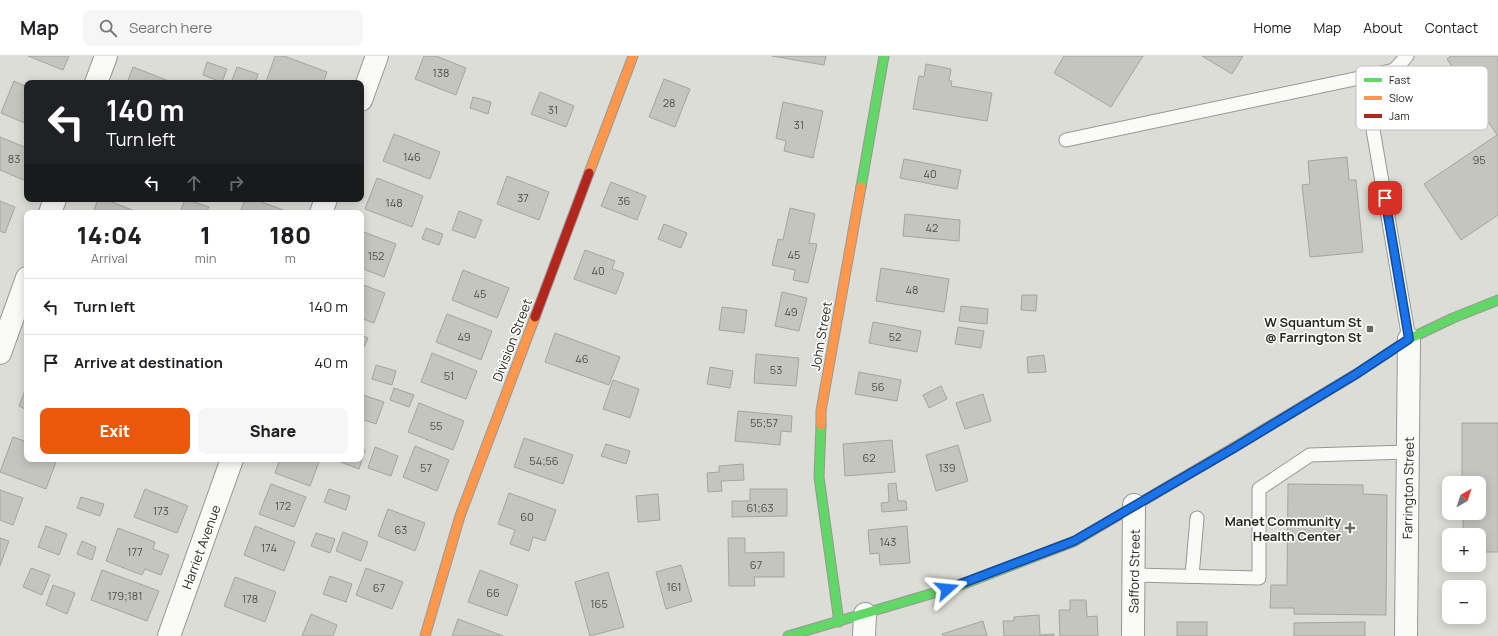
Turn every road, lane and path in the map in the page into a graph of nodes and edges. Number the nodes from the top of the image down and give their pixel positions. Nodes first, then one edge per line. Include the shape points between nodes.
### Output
1 (106, 56) edge
2 (377, 56) edge
3 (633, 56) edge
4 (884, 56) edge
5 (1407, 56) edge
6 (1398, 66) edge
7 (1356, 79) edge
8 (97, 80) edge
9 (364, 92) edge
10 (1373, 130) edge
11 (1066, 140) dead end
12 (24, 286) edge
13 (1498, 300) edge
14 (1409, 339) junction
15 (0, 353) edge
16 (1408, 452) junction
17 (231, 462) edge
18 (1134, 505) junction
19 (1197, 518) dead end
20 (1133, 575) junction
21 (1192, 576) junction
22 (865, 614) junction
23 (840, 622) junction
24 (169, 636) edge
25 (425, 636) edge
26 (788, 636) edge
27 (864, 636) edge
28 (1133, 636) edge
29 (1406, 636) edge

1 - 8 street
2 - 9 street
3 - 25 street, Division Street via 460,516
4 - 23 street, John Street via 821,411 819,478
5 - 6 lane
7 - 11 lane
10 - 14 lane
12 - 15 street
13 - 14 street
14 - 16 street, Farrington Street
14 - 18 street via 1222,455
16 - 21 lane via 1310,455 1259,488 1259,578
16 - 29 street, Farrington Street
17 - 24 street, Harriet Avenue
18 - 20 street, Safford Street
18 - 22 street via 1074,541 961,585
19 - 21 lane
20 - 21 lane
20 - 28 street, Safford Street
22 - 23 street
22 - 27 street
23 - 26 street

